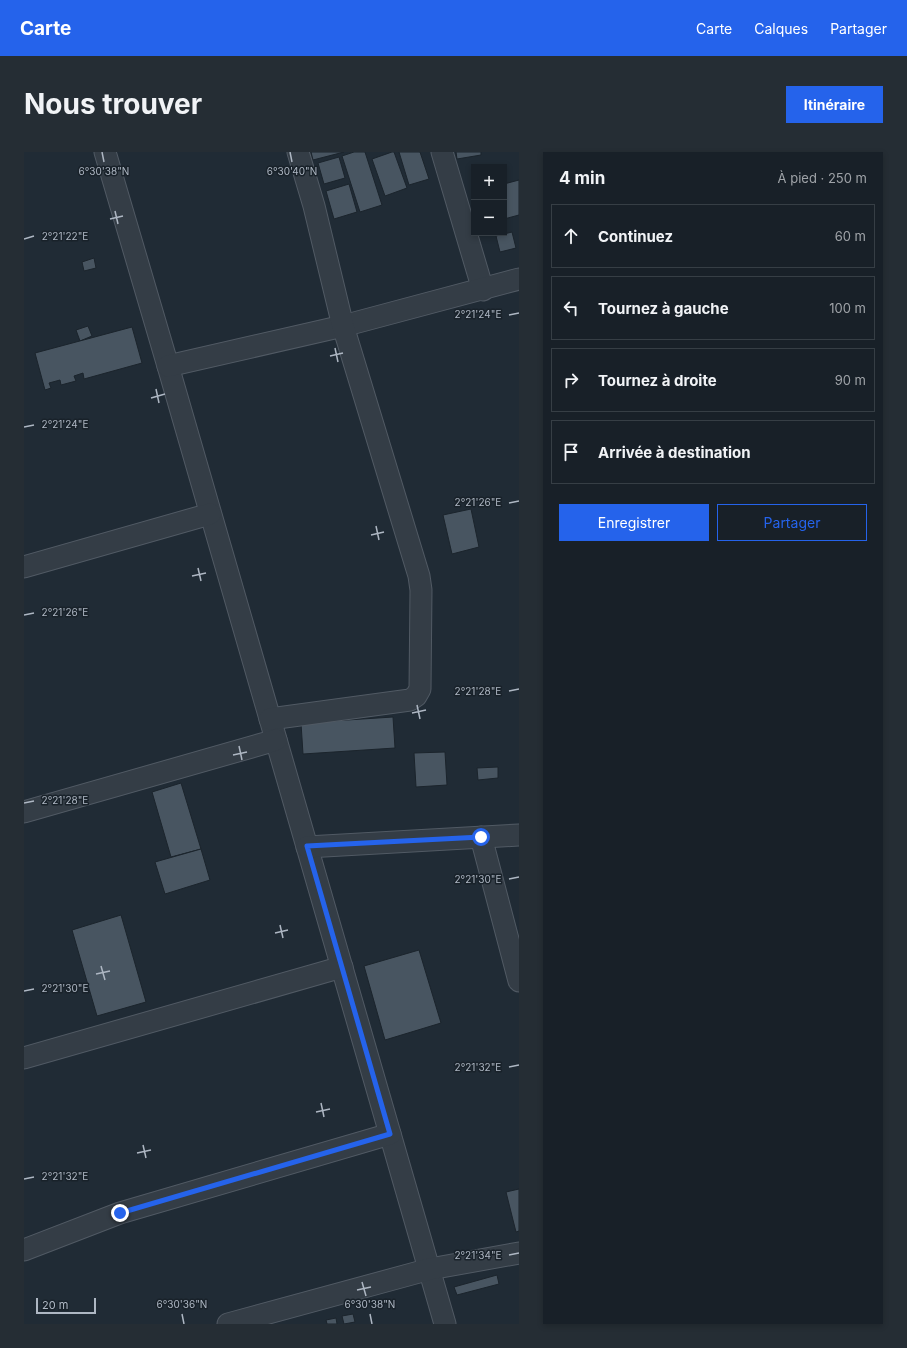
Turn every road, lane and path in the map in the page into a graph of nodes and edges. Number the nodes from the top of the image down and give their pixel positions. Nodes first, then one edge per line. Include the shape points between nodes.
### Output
1 (105, 152) edge
2 (298, 152) edge
3 (442, 152) edge
4 (519, 279) edge
5 (483, 290) junction
6 (343, 326) junction
7 (168, 366) junction
8 (210, 514) junction
9 (24, 567) edge
10 (270, 719) junction
11 (276, 740) junction
12 (24, 812) edge
13 (519, 835) edge
14 (481, 837) junction
15 (307, 846) junction
16 (342, 967) junction
17 (519, 981) edge
18 (24, 1058) edge
19 (390, 1134) junction
20 (24, 1250) edge
21 (519, 1253) edge
22 (430, 1269) junction
23 (228, 1324) edge
24 (445, 1324) edge

1 - 7 street
2 - 6 street
3 - 5 street
4 - 5 street
5 - 6 street
6 - 7 street
6 - 10 street via 419,576 420,689 410,700
7 - 8 street
8 - 9 street
8 - 10 street
10 - 11 street
11 - 12 street
11 - 15 street
13 - 14 street
14 - 15 street
14 - 17 street
15 - 16 street
16 - 18 street
16 - 19 street
19 - 20 street via 120,1213
19 - 22 street
21 - 22 street
22 - 23 street
22 - 24 street

